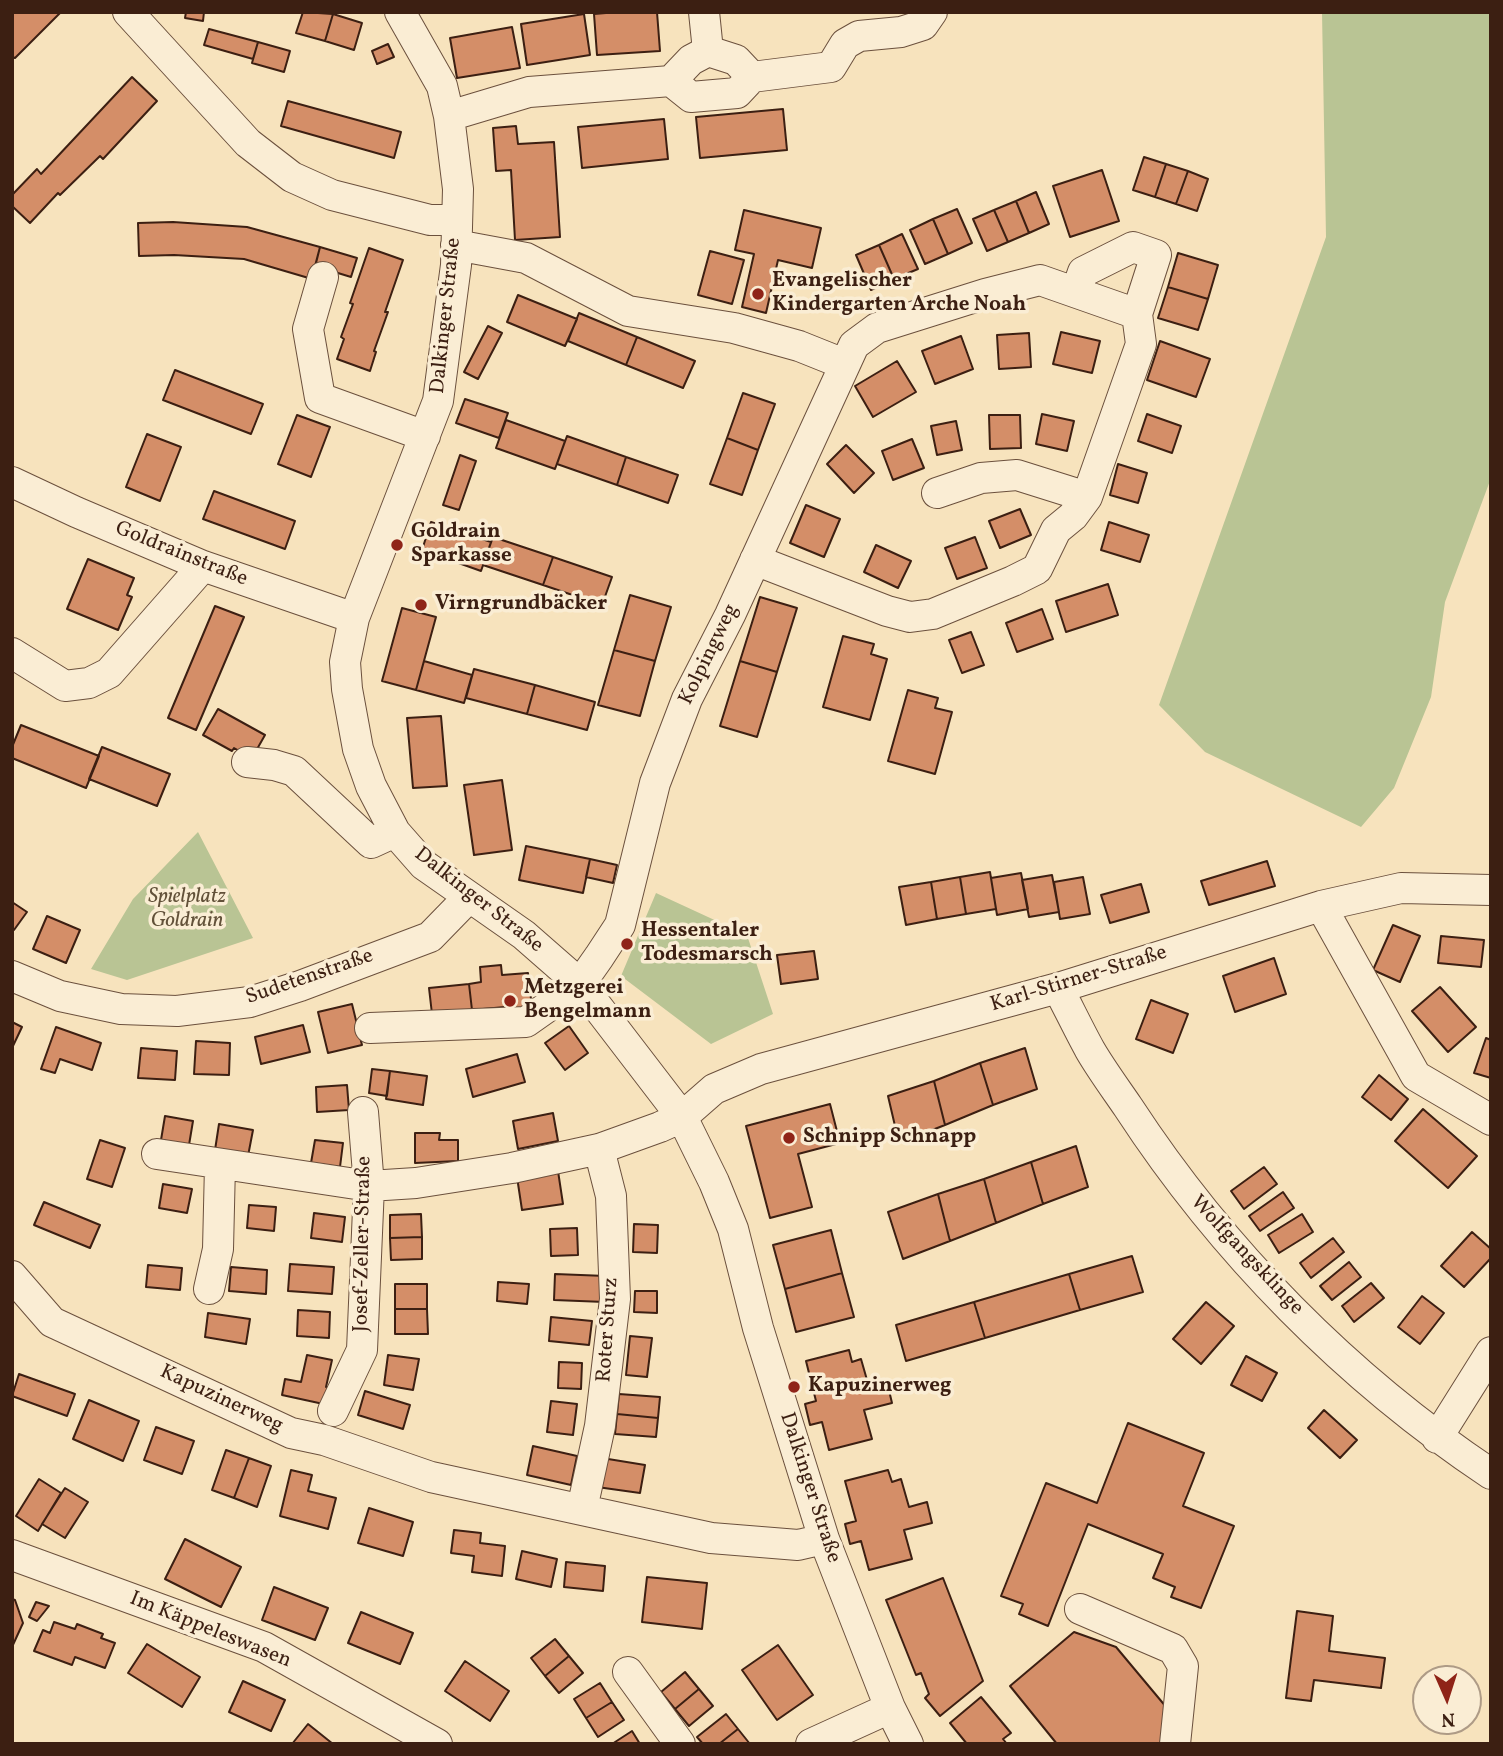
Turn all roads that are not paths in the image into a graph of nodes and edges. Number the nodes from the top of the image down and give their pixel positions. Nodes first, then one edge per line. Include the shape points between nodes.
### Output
1 (128, 12) edge
2 (400, 12) edge
3 (704, 12) edge
4 (932, 12) edge
5 (708, 51) junction
6 (751, 77) junction
7 (671, 81) junction
8 (449, 116) junction
9 (457, 232) junction
10 (323, 277) dead end
11 (1076, 292) junction
12 (1137, 314) junction
13 (844, 364) junction
14 (425, 436) junction
15 (12, 482) edge
16 (937, 493) dead end
17 (1087, 497) junction
18 (755, 560) junction
19 (203, 566) junction
20 (354, 618) junction
21 (12, 653) edge
22 (247, 762) dead end
23 (395, 832) junction
24 (1491, 890) edge
25 (468, 898) junction
26 (1321, 906) junction
27 (12, 975) edge
28 (580, 984) junction
29 (1058, 988) junction
30 (370, 1028) dead end
31 (363, 1112) dead end
32 (682, 1117) junction
33 (1491, 1120) edge
34 (600, 1149) junction
35 (157, 1154) dead end
36 (220, 1165) junction
37 (369, 1186) junction
38 (12, 1276) edge
39 (209, 1289) dead end
40 (12, 1311) edge
41 (52, 1322) junction
42 (1491, 1352) edge
43 (333, 1411) dead end
44 (1437, 1438) junction
45 (1491, 1474) edge
46 (582, 1509) junction
47 (824, 1539) junction
48 (12, 1555) edge
49 (1080, 1609) dead end
50 (628, 1672) dead end
51 (890, 1709) junction
52 (437, 1744) edge
53 (680, 1744) edge
54 (811, 1744) edge
55 (908, 1744) edge
56 (1175, 1744) edge

1 - 9 street via 248,143 292,177 332,195 430,220
2 - 8 street, Dalkinger Straße via 442,86
3 - 5 street
4 - 6 street via 923,25 859,36 845,44 831,67
5 - 6 street via 736,60
5 - 7 street via 691,60
6 - 7 street via 737,93 691,96
7 - 8 street via 529,92
8 - 9 street, Dalkinger Straße via 458,189
9 - 13 street via 526,258 628,311 734,328
9 - 14 street, Dalkinger Straße via 438,401
10 - 14 street via 308,329 320,398
11 - 12 street, Kolpingweg
11 - 12 street via 1083,272 1133,247 1156,255
11 - 13 street, Kolpingweg via 1040,280 973,298 877,328 854,345
12 - 17 street via 1141,344
13 - 18 street, Kolpingweg
14 - 20 street, Dalkinger Straße
15 - 19 street, Goldrainstraße
16 - 17 street via 981,478 1017,475
17 - 18 street via 1056,530 1037,569 933,614 910,617 887,611
18 - 28 street, Kolpingweg via 687,699 655,783 620,925
19 - 20 street, Goldrainstraße
19 - 21 street via 109,673 89,683 65,686
20 - 23 street, Dalkinger Straße via 345,662 358,749
22 - 23 street via 294,771 371,843
23 - 25 street, Dalkinger Straße via 424,865
24 - 26 street, Karl-Stirner-Straße via 1401,888
25 - 27 street, Sudetenstraße via 430,937 250,1002 177,1011 121,1009 60,996
25 - 28 street, Dalkinger Straße via 524,936
26 - 29 street, Karl-Stirner-Straße
26 - 33 street via 1416,1076
28 - 30 street, Kolpingweg via 526,1022
28 - 32 street, Dalkinger Straße
29 - 32 street, Karl-Stirner-Straße via 761,1069 714,1089
29 - 44 street, Wolfgangsklinge via 1090,1051 1142,1129 1233,1249 1328,1344
31 - 37 street, Josef-Zeller-Straße
32 - 34 street, Karl-Stirner-Straße
32 - 47 street, Dalkinger Straße via 733,1229 758,1328
34 - 37 street, Karl-Stirner-Straße via 512,1168
34 - 46 street, Roter Sturz via 611,1196 615,1299 600,1426
35 - 36 street, Karl-Stirner-Straße
36 - 37 street, Karl-Stirner-Straße
36 - 39 street via 218,1249
37 - 43 street, Josef-Zeller-Straße via 362,1350
38 - 41 street, Kapuzinerweg
40 - 41 street
41 - 46 street, Kapuzinerweg via 291,1433 431,1477
42 - 44 street
44 - 45 street, Wolfgangsklinge
46 - 47 street, Kapuzinerweg via 711,1538 798,1545
47 - 51 street, Dalkinger Straße
48 - 52 street, Im Käppeleswasen via 264,1647
49 - 56 street via 1173,1648 1183,1666
50 - 53 street
51 - 54 street
51 - 55 street, Dalkinger Straße

